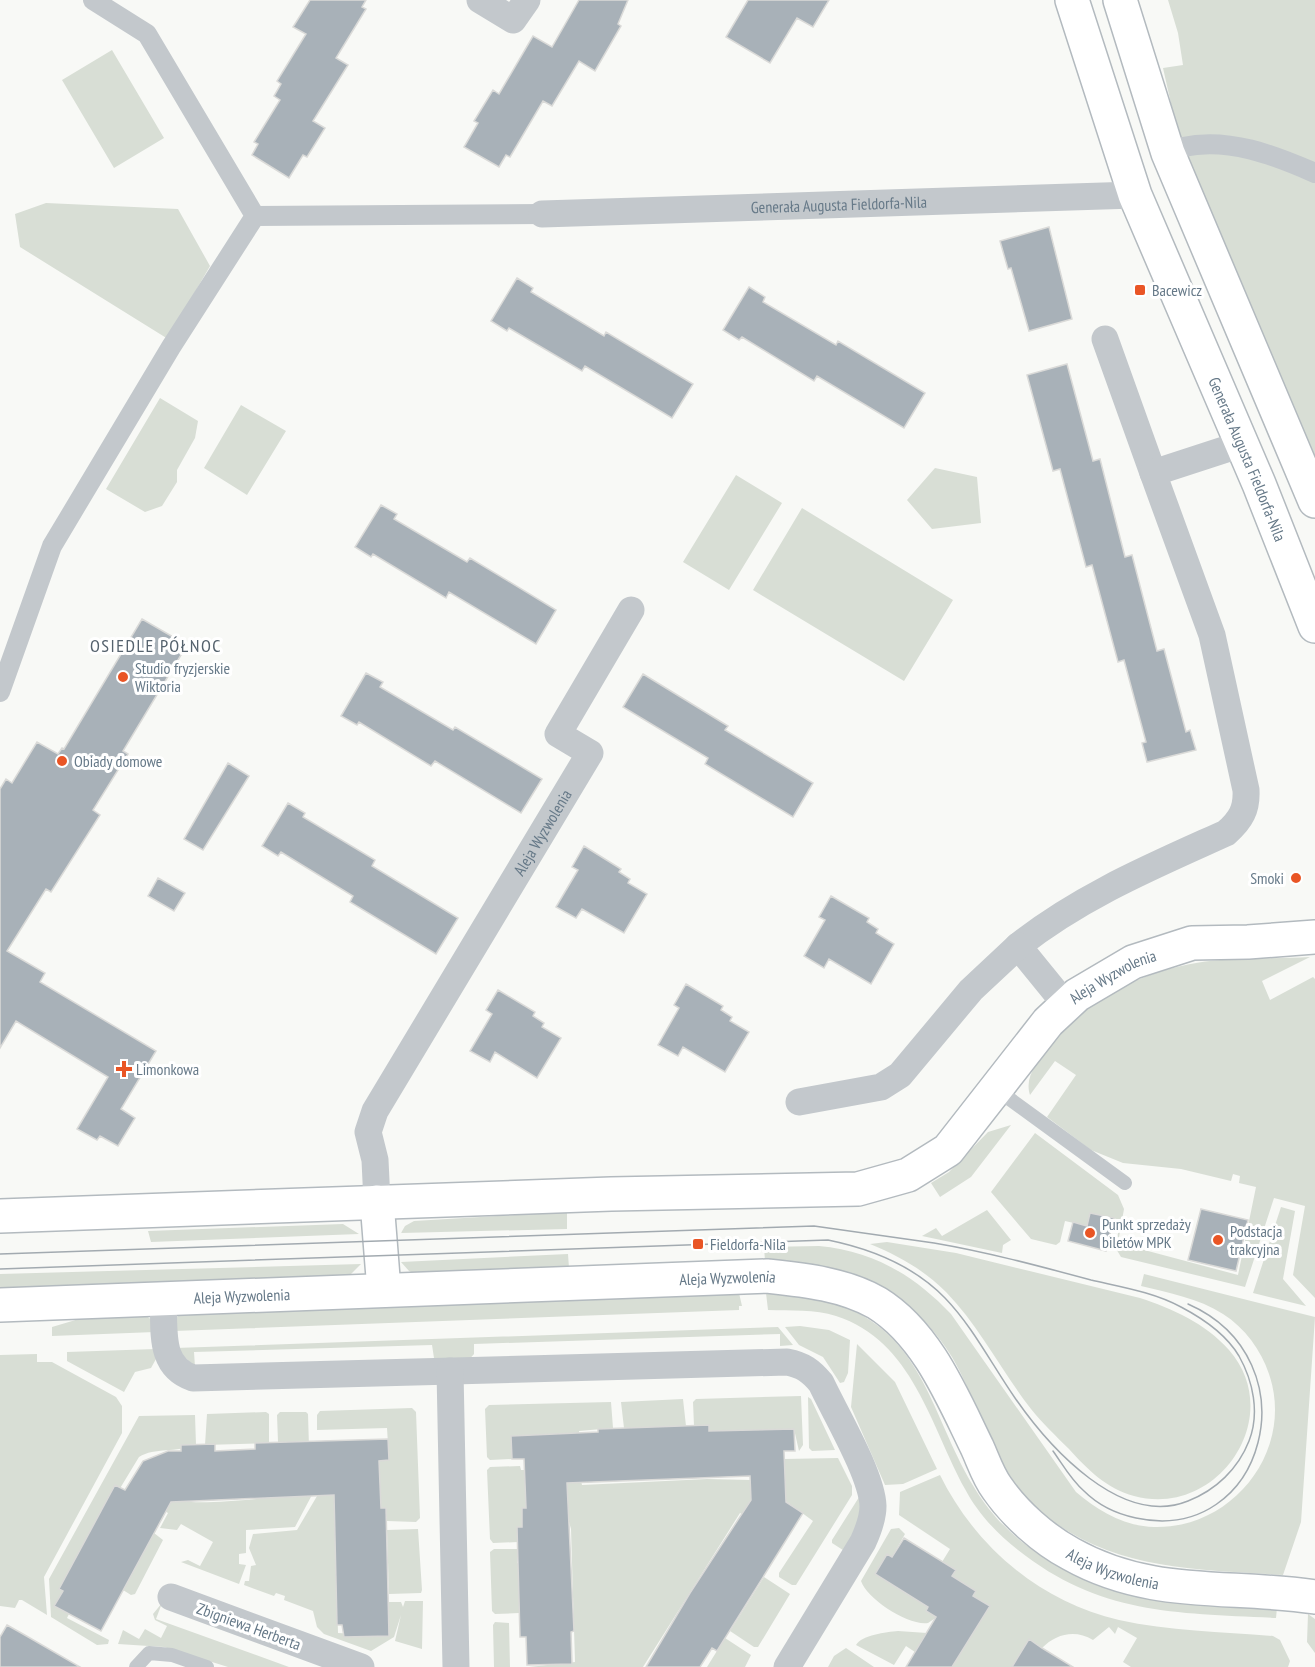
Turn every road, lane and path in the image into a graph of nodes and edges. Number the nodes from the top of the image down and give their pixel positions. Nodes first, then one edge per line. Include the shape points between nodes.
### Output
1 (93, 0) edge
2 (480, 0) edge
3 (527, 0) edge
4 (1072, 0) edge
5 (1120, 0) edge
6 (1183, 147) dead end
7 (1315, 173) edge
8 (1135, 195) junction
9 (542, 214) joint
10 (255, 216) junction
11 (1105, 339) dead end
12 (1242, 444) junction
13 (1153, 473) junction
14 (1315, 501) edge
15 (631, 610) dead end
16 (1315, 626) edge
17 (0, 692) edge
18 (1315, 937) edge
19 (1018, 946) junction
20 (1066, 1005) junction
21 (996, 1089) junction
22 (798, 1102) dead end
23 (1125, 1184) dead end
24 (377, 1202) junction
25 (0, 1216) edge
26 (384, 1290) junction
27 (163, 1299) junction
28 (0, 1305) edge
29 (450, 1371) junction
30 (171, 1597) dead end
31 (1315, 1597) edge
32 (136, 1667) edge
33 (207, 1667) edge
34 (361, 1667) edge
35 (456, 1667) edge
36 (787, 1667) edge

1 - 10 street via 147,34
2 - 3 street via 513,20
4 - 8 main road, Generała Augusta Fieldorfa-Nila
5 - 14 main road via 1168,153
6 - 7 street via 1223,144 1283,159
8 - 9 street, Generała Augusta Fieldorfa-Nila
8 - 12 main road, Generała Augusta Fieldorfa-Nila
9 - 10 street
10 - 17 street via 52,546
11 - 13 street
12 - 13 street
12 - 16 main road, Generała Augusta Fieldorfa-Nila
13 - 19 street via 1212,635 1247,804 1239,822 1226,832 1103,889 1069,908
15 - 24 street, Aleja Wyzwolenia via 558,734 590,753 375,1112 368,1132 375,1160
18 - 20 main road, Aleja Wyzwolenia via 1192,943 1133,962
19 - 20 street
19 - 22 street via 971,990 900,1075 881,1087
20 - 21 main road, Aleja Wyzwolenia
21 - 23 lane
21 - 24 main road, Aleja Wyzwolenia via 948,1150 908,1175 858,1189
24 - 25 main road, Aleja Wyzwolenia
24 - 26 main road
26 - 27 main road, Aleja Wyzwolenia
26 - 31 main road, Aleja Wyzwolenia via 767,1276 809,1280 844,1290 885,1308 921,1344 948,1387 996,1487 1027,1522 1071,1554 1132,1580
27 - 28 main road, Aleja Wyzwolenia
27 - 29 street via 166,1356 182,1374 193,1378
29 - 35 street
29 - 36 street via 787,1362 813,1373 861,1465 873,1505 871,1524 863,1542
30 - 34 street, Zbigniewa Herberta
32 - 33 lane via 149,1653 172,1655

